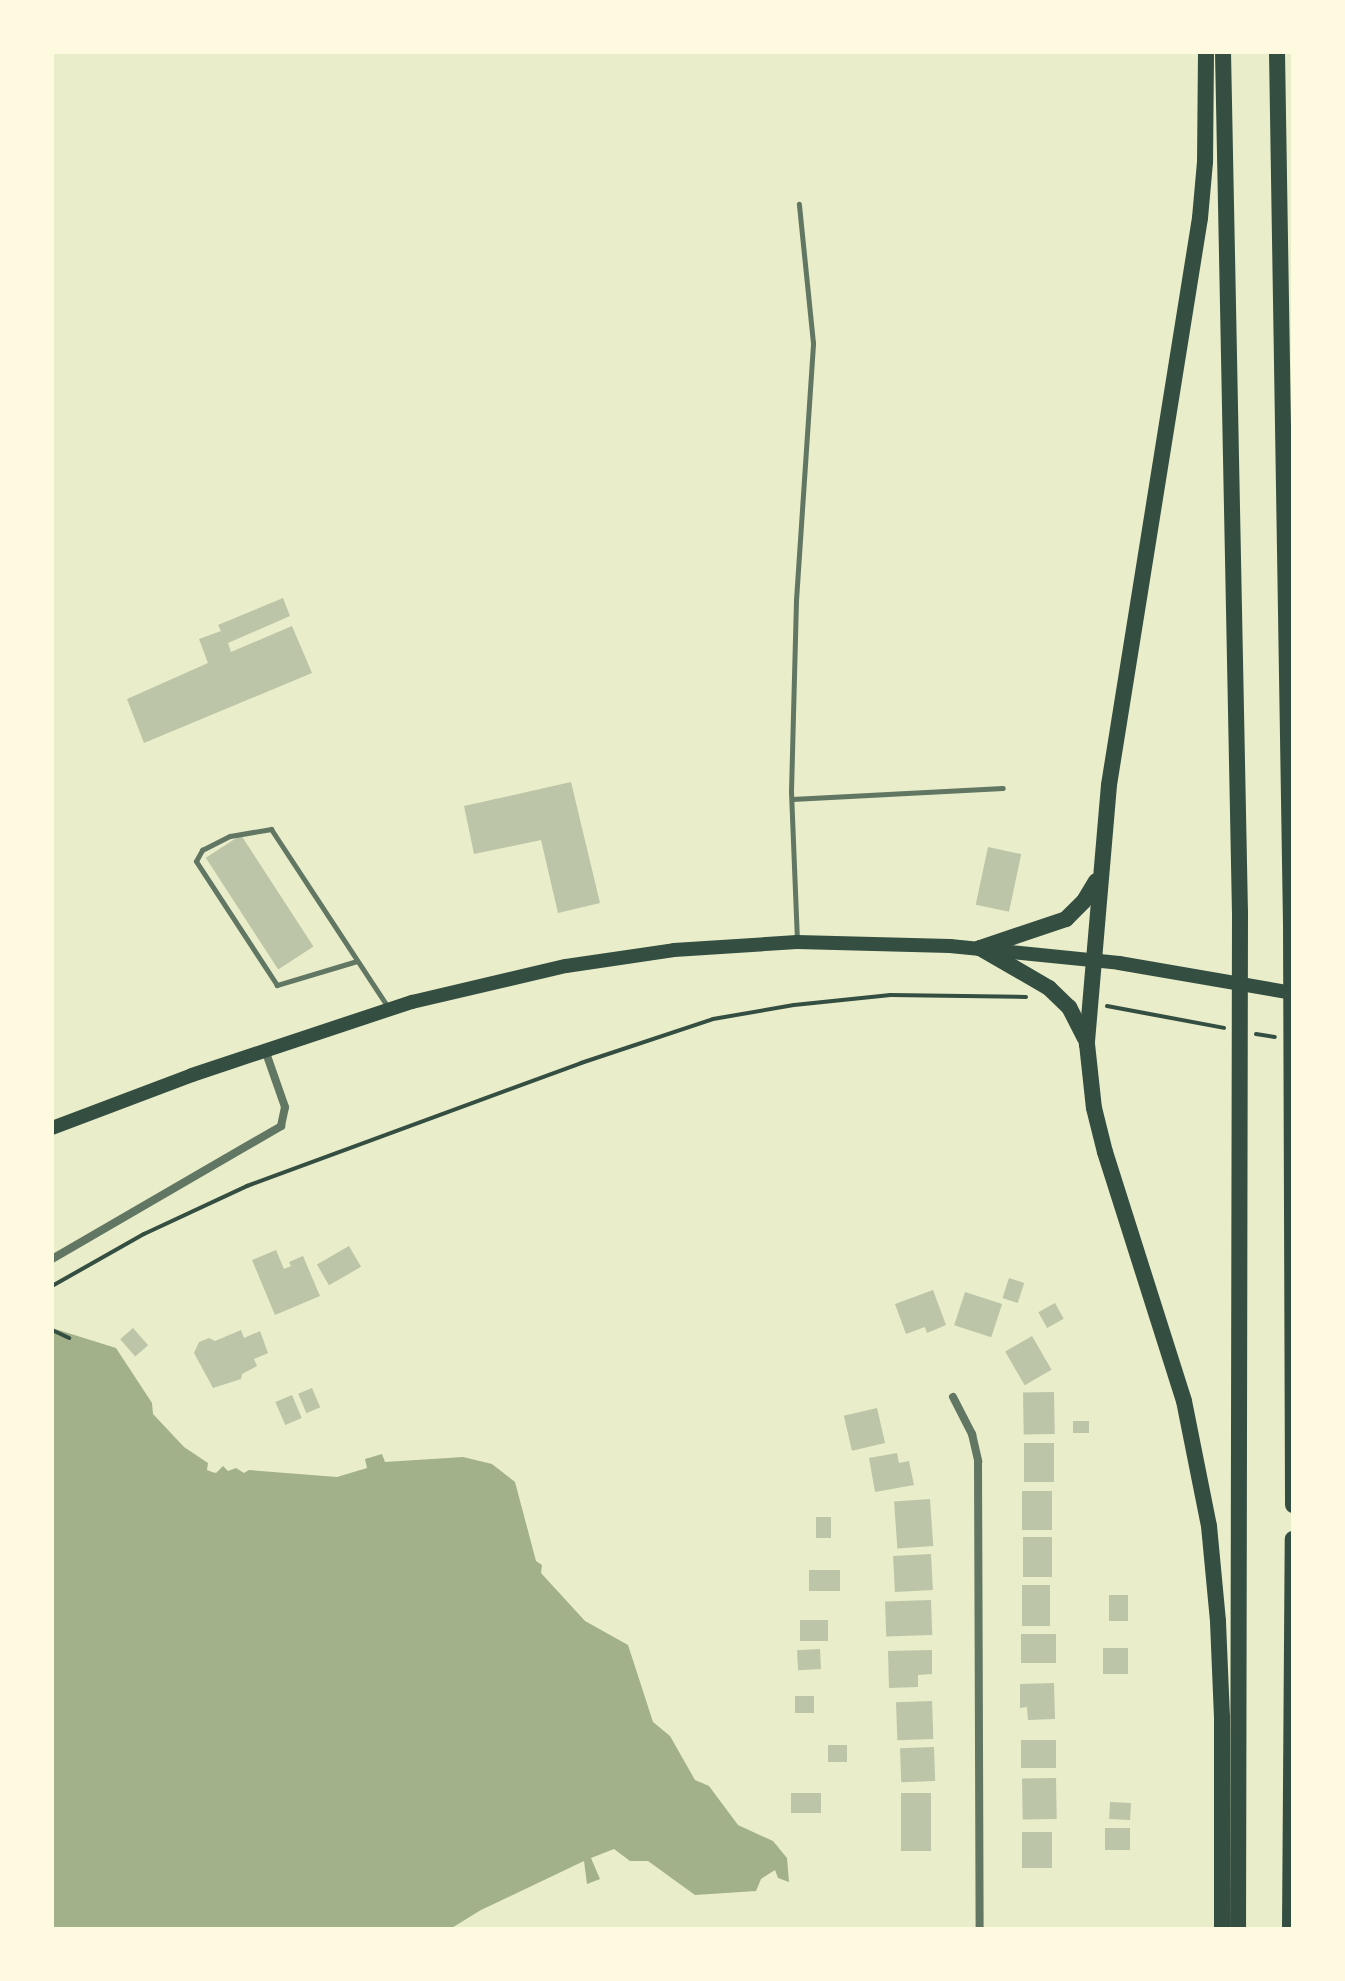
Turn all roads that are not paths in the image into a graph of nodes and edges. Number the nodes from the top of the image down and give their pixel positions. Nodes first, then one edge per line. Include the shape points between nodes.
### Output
1 (1206, 52) edge
2 (1223, 52) edge
3 (1277, 52) edge
4 (799, 204) dead end
5 (1003, 788) dead end
6 (792, 799) junction
7 (1098, 876) junction
8 (1291, 922) edge
9 (797, 942) junction
10 (980, 948) junction
11 (1093, 960) junction
12 (357, 961) junction
13 (1293, 993) edge
14 (389, 1009) junction
15 (1087, 1044) junction
16 (265, 1050) junction
17 (52, 1128) edge
18 (52, 1259) edge
19 (953, 1397) dead end
20 (1293, 1505) edge
21 (1293, 1539) edge
22 (980, 1929) edge
23 (1222, 1929) edge
24 (1238, 1929) edge
25 (1290, 1929) edge

1 - 7 highway via 1200,218
2 - 24 highway via 1240,912
3 - 8 highway
4 - 6 lane via 813,343 796,600
5 - 6 lane
6 - 9 lane
7 - 10 highway via 1066,919
7 - 11 highway
8 - 20 highway
9 - 10 main road
9 - 14 main road via 593,961
10 - 11 main road
10 - 15 highway via 1061,998
11 - 13 main road
11 - 15 highway
12 - 12 lane via 271,829 230,836 202,850 196,861 277,985
12 - 14 lane
14 - 16 main road
15 - 23 highway via 1105,1152 1184,1401 1209,1526 1222,1717
16 - 17 main road
16 - 18 street via 285,1107 281,1126
19 - 22 street via 972,1434 978,1461
21 - 25 highway

